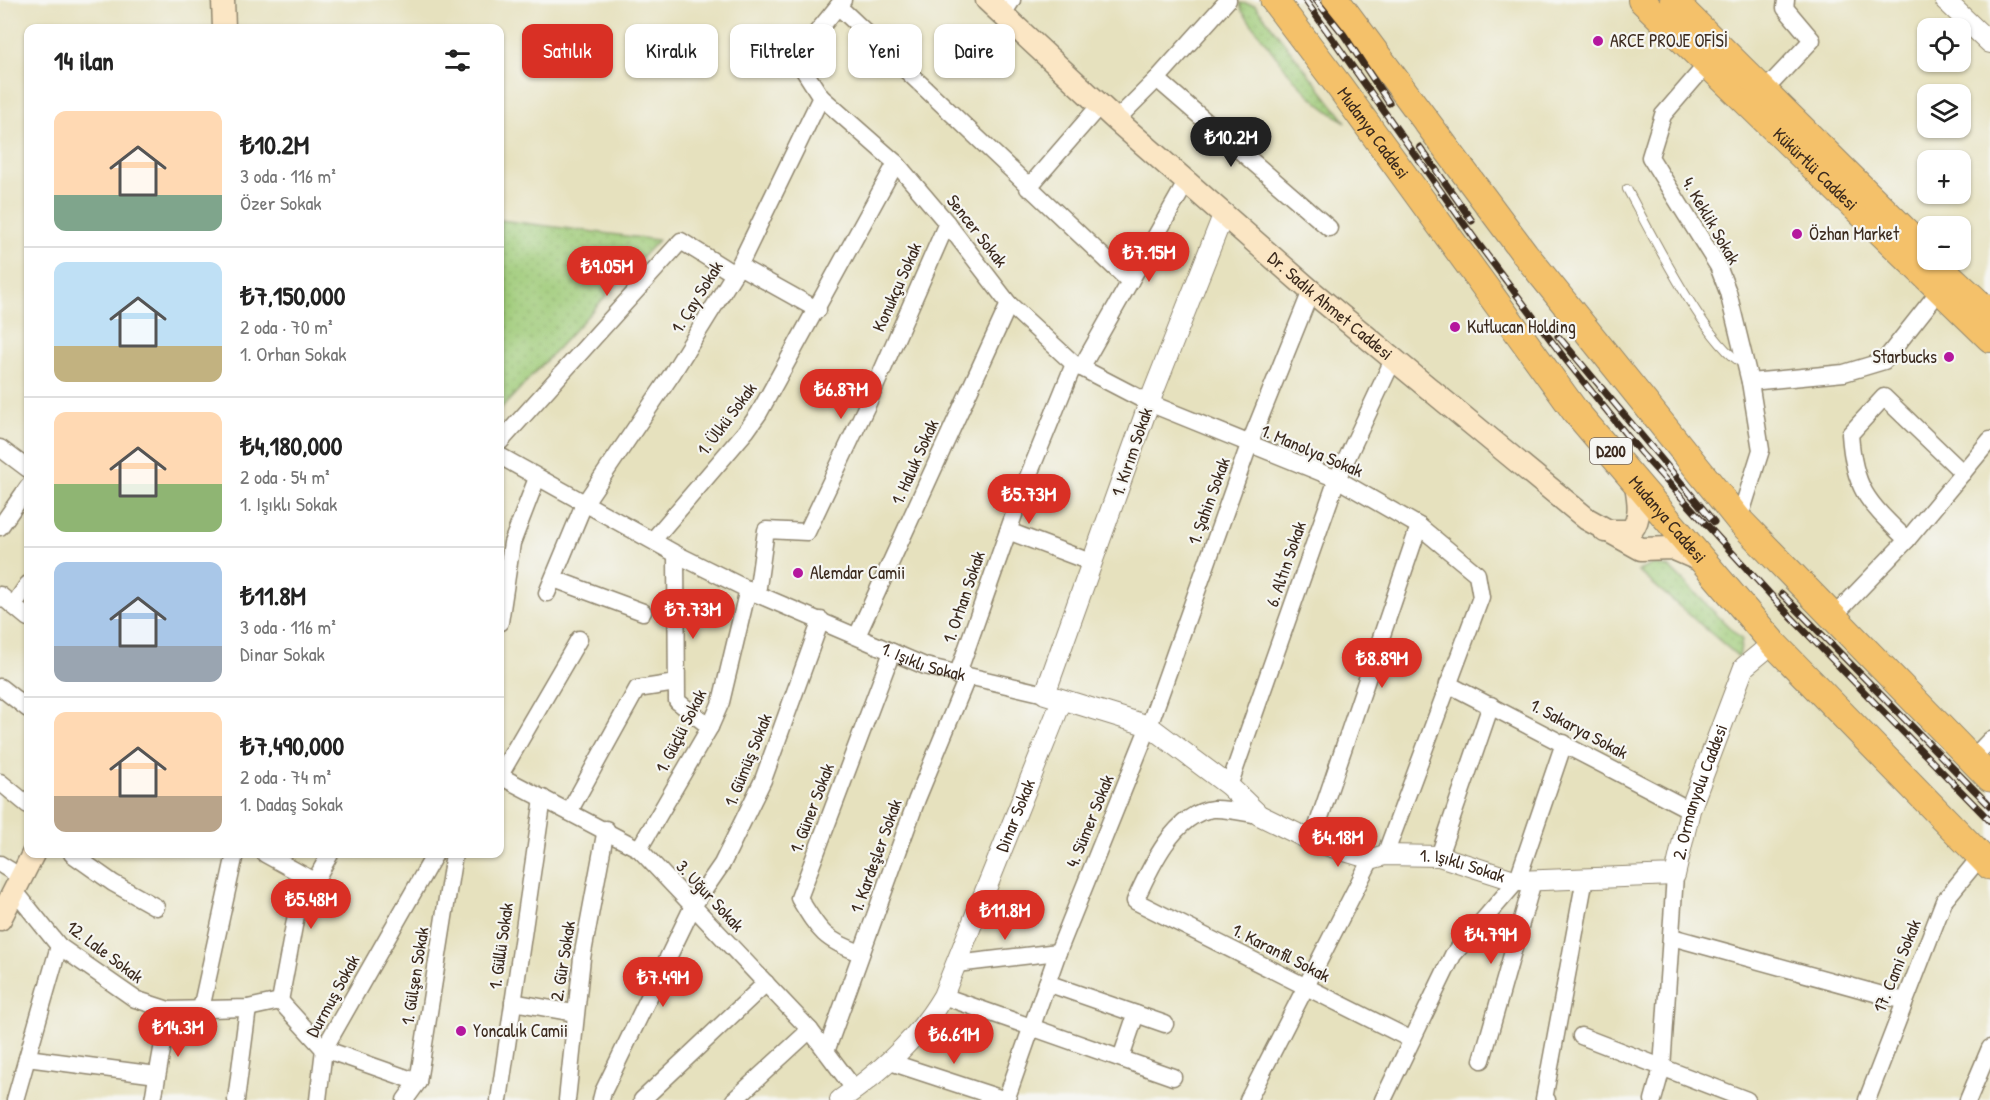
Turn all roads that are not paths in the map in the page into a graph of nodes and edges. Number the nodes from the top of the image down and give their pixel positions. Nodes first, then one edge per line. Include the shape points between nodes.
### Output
1 (223, 0) edge
2 (1228, 0) edge
3 (1274, 0) edge
4 (1336, 0) edge
5 (1641, 0) edge
6 (1673, 0) edge
7 (1786, 0) edge
8 (1945, 0) edge
9 (841, 3) edge
10 (1001, 5) edge
11 (224, 24) edge
12 (1990, 43) edge
13 (1707, 64) junction
14 (1157, 79) junction
15 (1766, 90) junction
16 (820, 98) junction
17 (1108, 112) junction
18 (897, 163) junction
19 (1187, 181) junction
20 (1028, 188) junction
21 (1627, 189) dead end
22 (1224, 213) junction
23 (947, 223) junction
24 (1329, 228) dead end
25 (1917, 242) edge
26 (736, 270) junction
27 (1945, 270) edge
28 (1130, 282) junction
29 (1940, 290) junction
30 (1311, 291) junction
31 (1009, 304) junction
32 (818, 310) junction
33 (1990, 313) edge
34 (1990, 339) edge
35 (1393, 360) junction
36 (1744, 364) junction
37 (1078, 366) junction
38 (1750, 382) junction
39 (1149, 403) junction
40 (504, 438) edge
41 (1990, 440) edge
42 (1249, 445) junction
43 (0, 448) edge
44 (504, 458) edge
45 (24, 466) edge
46 (1963, 473) junction
47 (537, 478) junction
48 (1336, 479) junction
49 (1635, 479) junction
50 (24, 493) edge
51 (584, 504) junction
52 (1739, 520) junction
53 (1419, 526) junction
54 (0, 527) edge
55 (1008, 531) junction
56 (1605, 531) junction
57 (653, 540) junction
58 (1907, 540) junction
59 (676, 554) junction
60 (1703, 562) junction
61 (1093, 563) junction
62 (24, 590) edge
63 (752, 592) junction
64 (0, 595) edge
65 (504, 595) edge
66 (14, 606) junction
67 (642, 612) dead end
68 (24, 615) edge
69 (1833, 617) junction
70 (821, 620) junction
71 (857, 636) junction
72 (579, 639) dead end
73 (1773, 643) junction
74 (892, 652) junction
75 (962, 677) junction
76 (676, 683) junction
77 (1448, 684) junction
78 (0, 687) edge
79 (1054, 697) junction
80 (1491, 705) junction
81 (24, 706) edge
82 (1149, 726) junction
83 (710, 727) junction
84 (1564, 743) junction
85 (1980, 760) edge
86 (504, 769) edge
87 (504, 778) edge
88 (0, 782) edge
89 (1229, 786) junction
90 (543, 798) junction
91 (24, 802) edge
92 (1690, 810) junction
93 (569, 812) junction
94 (1259, 815) junction
95 (606, 829) junction
96 (1312, 841) junction
97 (639, 849) junction
98 (1438, 856) junction
99 (1378, 857) junction
100 (31, 858) edge
101 (78, 858) edge
102 (234, 858) edge
103 (273, 858) edge
104 (328, 858) edge
105 (433, 858) edge
106 (453, 858) edge
107 (1986, 861) edge
108 (0, 864) edge
109 (1675, 875) junction
110 (1585, 878) junction
111 (314, 880) junction
112 (1525, 881) junction
113 (17, 884) junction
114 (1135, 901) joint
115 (693, 906) junction
116 (156, 908) dead end
117 (0, 919) edge
118 (1672, 937) junction
119 (59, 946) junction
120 (1058, 952) junction
121 (861, 953) junction
122 (956, 964) junction
123 (766, 982) junction
124 (1047, 983) junction
125 (1304, 987) junction
126 (943, 996) junction
127 (280, 1001) junction
128 (1904, 1001) junction
129 (513, 1002) junction
130 (248, 1008) junction
131 (201, 1009) junction
132 (169, 1010) junction
133 (574, 1013) junction
134 (1136, 1014) junction
135 (1165, 1024) dead end
136 (1032, 1027) junction
137 (810, 1030) junction
138 (1581, 1036) dead end
139 (1410, 1040) junction
140 (1990, 1048) edge
141 (324, 1049) junction
142 (826, 1049) junction
143 (27, 1058) junction
144 (1121, 1058) junction
145 (1482, 1060) dead end
146 (890, 1062) junction
147 (1662, 1068) junction
148 (157, 1075) junction
149 (1173, 1077) dead end
150 (418, 1082) junction
151 (848, 1095) edge
152 (1389, 1098) edge
153 (15, 1100) edge
154 (153, 1100) edge
155 (236, 1100) edge
156 (318, 1100) edge
157 (405, 1100) edge
158 (499, 1100) edge
159 (567, 1100) edge
160 (602, 1100) edge
161 (642, 1100) edge
162 (734, 1100) edge
163 (1006, 1100) edge
164 (1248, 1100) edge
165 (1547, 1100) edge
166 (1653, 1100) edge
167 (1747, 1100) edge
168 (1867, 1100) edge
169 (1968, 1100) edge

1 - 11 main road
2 - 14 street
3 - 49 highway, Mudanya Caddesi / D200 via 1575,411
4 - 52 highway via 1526,254
5 - 13 main road, Kükürtlü Caddesi
6 - 15 main road, Kükürtlü Caddesi
7 - 15 street via 1785,8 1812,40
8 - 12 street
9 - 16 street, Sencer Sokak via 796,58
9 - 20 street
10 - 17 main road, Dr. Sadık Ahmet Caddesi
13 - 29 main road, Kükürtlü Caddesi
13 - 36 street, 4. Keklik Sokak via 1663,115 1650,157 1718,266
14 - 17 street
14 - 24 street
15 - 25 main road, Kükürtlü Caddesi
16 - 18 street, Sencer Sokak
16 - 26 street, 1. Çay Sokak
17 - 19 main road, Dr. Sadık Ahmet Caddesi
17 - 20 street
18 - 23 street, Sencer Sokak
18 - 32 street, 1. Ülkü Sokak
19 - 22 main road, Dr. Sadık Ahmet Caddesi
19 - 28 street, 1. Orhan Sokak
20 - 28 street
21 - 36 lane via 1701,320 1729,356
22 - 30 main road, Dr. Sadık Ahmet Caddesi
22 - 39 street, 1. Kırım Sokak
23 - 31 street, Sencer Sokak
23 - 63 street, Konukçu Sokak via 807,532 766,530
26 - 32 street
26 - 40 street via 681,241
26 - 51 street, 1. Çay Sokak
27 - 33 main road
28 - 37 street, 1. Orhan Sokak
29 - 34 main road, Kükürtlü Caddesi
29 - 38 street via 1884,361 1844,373
30 - 35 main road, Dr. Sadık Ahmet Caddesi
30 - 42 street, 1. Şahin Sokak
31 - 37 street, Sencer Sokak
31 - 71 street, 1. Haluk Sokak
32 - 57 street, 1. Ülkü Sokak via 747,430
35 - 48 street, 6. Altın Sokak
35 - 56 main road, Dr. Sadık Ahmet Caddesi
36 - 38 street, 4. Keklik Sokak
37 - 39 street, Sencer Sokak
37 - 55 street, 1. Orhan Sokak
38 - 52 street, 4. Keklik Sokak via 1761,450
39 - 42 street, 1. Manolya Sokak
39 - 61 street, 1. Kırım Sokak
41 - 46 street
42 - 48 street, 1. Manolya Sokak
42 - 82 street, 1. Şahin Sokak
43 - 45 street
44 - 47 street, 1. Işıklı Sokak
46 - 58 street
46 - 58 street via 1884,397 1850,434 1852,460 1867,501
47 - 51 street, 1. Işıklı Sokak
47 - 65 street via 512,543
48 - 53 street, 1. Manolya Sokak
48 - 89 street, 6. Altın Sokak
49 - 56 main road via 1639,511 1636,524 1631,531
49 - 60 highway, Mudanya Caddesi / D200
50 - 54 street
51 - 57 street, 1. Işıklı Sokak
51 - 67 street, 1. Çay Sokak via 551,586
52 - 69 highway
53 - 77 street, 1. Manolya Sokak via 1477,574 1481,597
53 - 96 street
55 - 61 street
55 - 75 street, 1. Orhan Sokak
56 - 60 main road, Dr. Sadık Ahmet Caddesi via 1641,549 1672,548
57 - 59 street, 1. Işıklı Sokak
58 - 69 street
59 - 63 street, 1. Işıklı Sokak
59 - 76 street
60 - 73 highway, Mudanya Caddesi / D200
61 - 79 street, 1. Kırım Sokak
62 - 66 street
63 - 70 street, 1. Işıklı Sokak
63 - 83 street, 1. Güçlü Sokak
64 - 66 street
66 - 68 street
69 - 85 highway
70 - 71 street, 1. Işıklı Sokak
70 - 115 street, 1. Gümüş Sokak via 763,780 722,864
71 - 74 street, 1. Işıklı Sokak
72 - 86 street
73 - 92 street, 2. Ormanyolu Caddesi via 1744,667
73 - 107 highway, Mudanya Caddesi / D200
74 - 75 street, 1. Işıklı Sokak
74 - 121 street, 1. Güner Sokak via 799,898 814,923 834,943
75 - 79 street, 1. Işıklı Sokak
75 - 121 street, 1. Kardeşler Sokak
76 - 83 street via 677,701
76 - 93 street via 637,689
77 - 80 street, 1. Sakarya Sokak
77 - 99 street
78 - 81 street
79 - 82 street, 1. Işıklı Sokak
79 - 122 street, Dinar Sokak
80 - 84 street, 1. Sakarya Sokak
80 - 98 street
82 - 89 street, 1. Işıklı Sokak
82 - 120 street, 4. Sümer Sokak
83 - 97 street, 1. Güçlü Sokak
84 - 92 street, 1. Sakarya Sokak
84 - 112 street
87 - 90 street, 3. Uğur Sokak
88 - 91 street
89 - 94 street, 1. Işıklı Sokak
90 - 93 street, 3. Uğur Sokak
90 - 129 street, 1. Güllü Sokak
92 - 109 street, 2. Ormanyolu Caddesi
93 - 95 street, 3. Uğur Sokak
94 - 96 street, 1. Işıklı Sokak
94 - 114 street, 1. Işıklı Sokak via 1213,809 1189,817 1152,863
95 - 97 street, 3. Uğur Sokak
95 - 133 street, 2. Gür Sokak
96 - 99 street, 1. Işıklı Sokak
97 - 115 street, 3. Uğur Sokak
98 - 99 street, 1. Işıklı Sokak
98 - 112 street, 1. Işıklı Sokak
99 - 125 street
100 - 113 main road
101 - 116 street
102 - 131 street
103 - 111 street
104 - 111 street
105 - 141 street, Durmuş Sokak
106 - 150 street, 1. Gülşen Sokak
107 - 128 street, 17. Cami Sokak via 1944,901
108 - 113 street, 12. Lale Sokak
109 - 110 street, 1. Işıklı Sokak
109 - 118 street, 2. Ormanyolu Caddesi
110 - 112 street, 1. Işıklı Sokak
110 - 165 street via 1544,1099
111 - 127 street via 296,915
112 - 139 street via 1453,955
112 - 145 street
113 - 117 main road
113 - 119 street, 12. Lale Sokak
114 - 125 street, 1. Karanfil Sokak
115 - 123 street, 3. Uğur Sokak
115 - 160 street, 1. Gümüş Sokak
118 - 128 street
118 - 147 street, 2. Ormanyolu Caddesi
119 - 132 street, 12. Lale Sokak via 135,999
119 - 143 street
120 - 122 street
120 - 124 street, 4. Sümer Sokak
121 - 142 street, 1. Kardeşler Sokak
122 - 126 street, Dinar Sokak
123 - 137 street, 3. Uğur Sokak
123 - 161 street
124 - 134 street
124 - 136 street, 4. Sümer Sokak
125 - 139 street, 1. Karanfil Sokak
125 - 164 street
126 - 136 street
126 - 146 street, Dinar Sokak via 929,1020
127 - 130 street, 12. Lale Sokak
127 - 141 street
128 - 168 street, 17. Cami Sokak
129 - 133 street
129 - 158 street, 1. Güllü Sokak
130 - 131 street, 12. Lale Sokak
130 - 155 street
131 - 132 street, 12. Lale Sokak
132 - 148 street
133 - 159 street, 2. Gür Sokak
134 - 135 street
134 - 144 street
136 - 144 street
136 - 163 street, 4. Sümer Sokak
137 - 142 street, 3. Uğur Sokak
137 - 162 street
138 - 147 street
139 - 152 street
140 - 169 street
141 - 150 street
141 - 156 street, Durmuş Sokak
142 - 151 street, 3. Uğur Sokak
143 - 148 street
143 - 153 street
144 - 149 street
146 - 151 street, Dinar Sokak
146 - 163 street
147 - 166 street, 2. Ormanyolu Caddesi
147 - 167 street
148 - 154 street
150 - 157 street, 1. Gülşen Sokak

